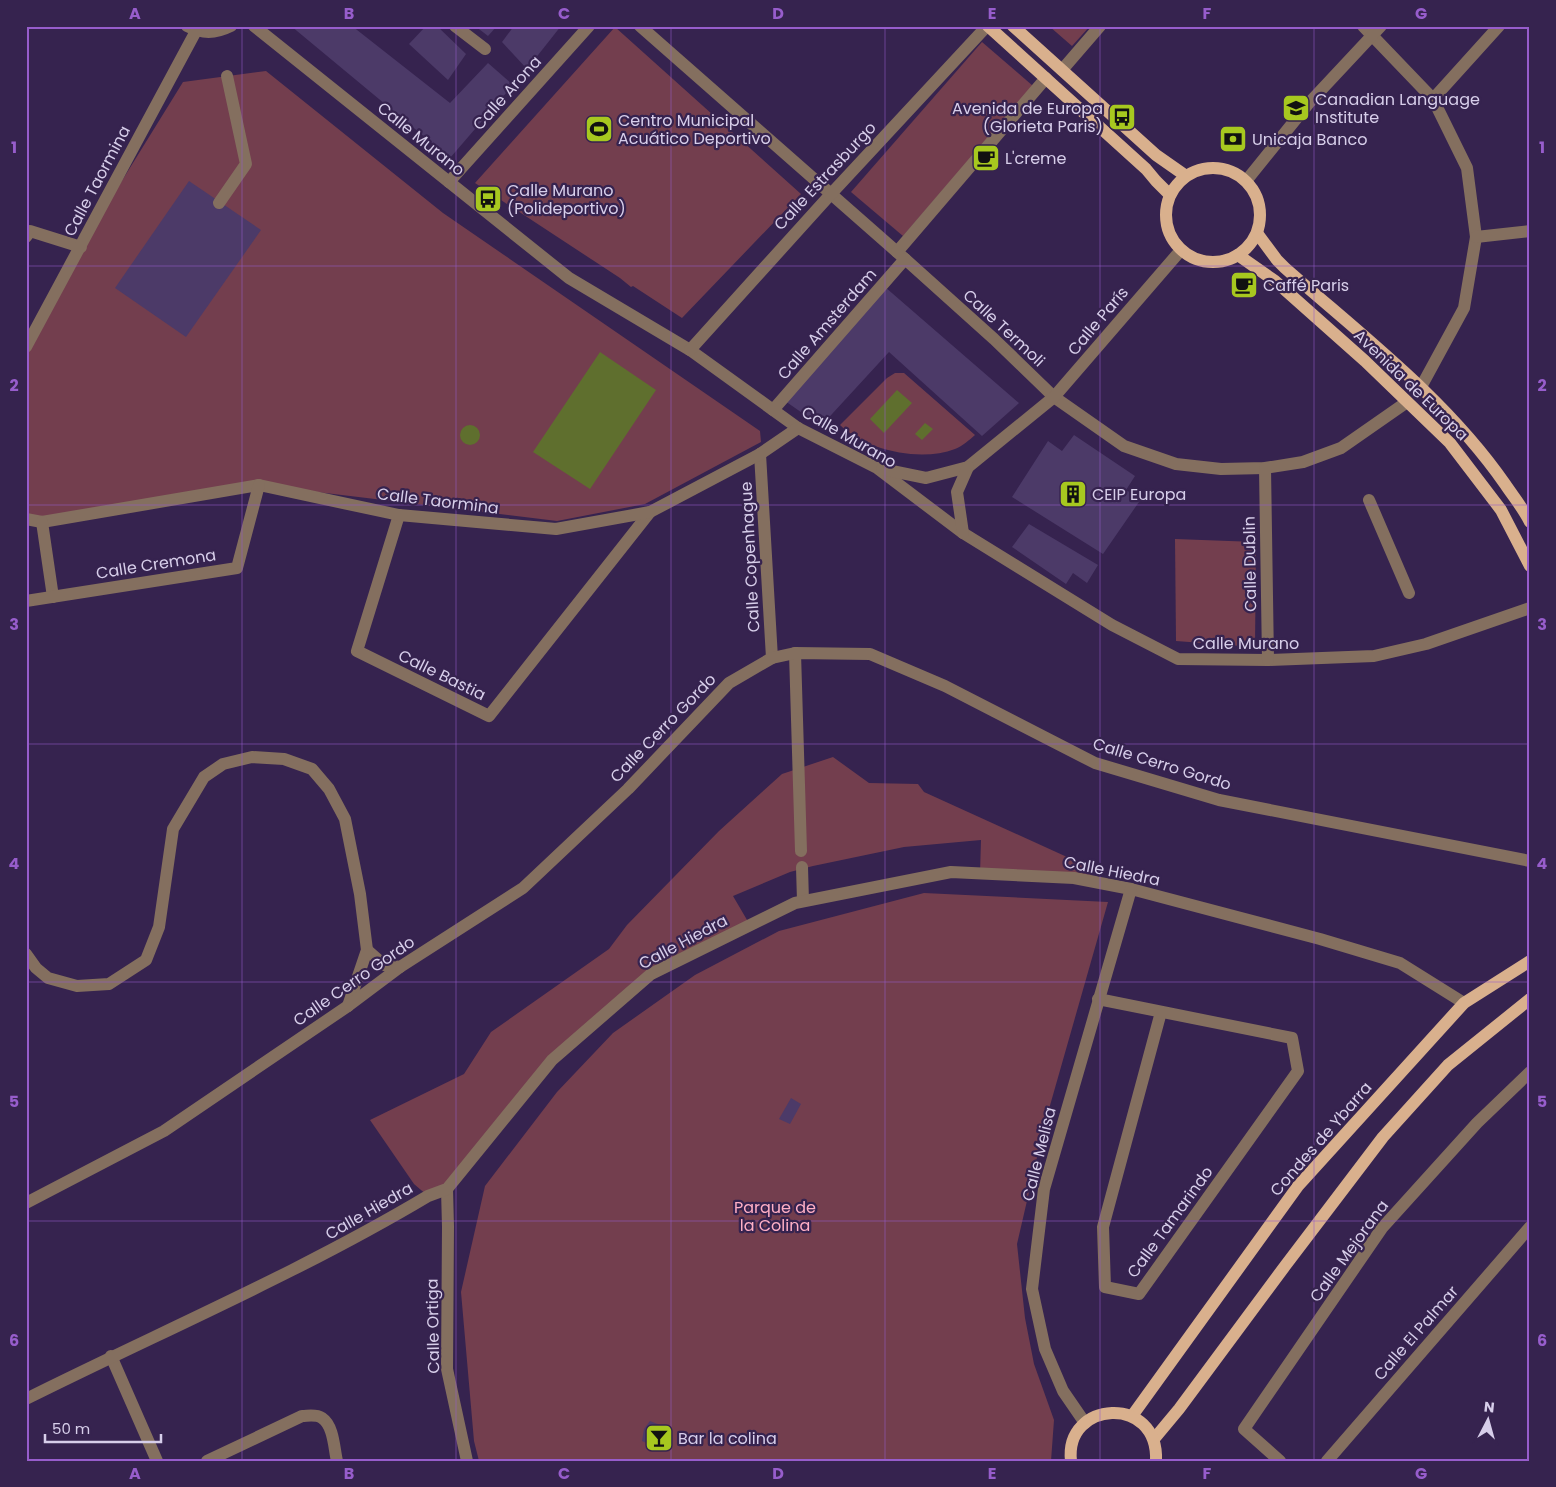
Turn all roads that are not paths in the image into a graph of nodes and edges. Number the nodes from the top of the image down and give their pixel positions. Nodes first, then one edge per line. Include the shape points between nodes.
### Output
1 (231, 26) edge
2 (254, 26) edge
3 (455, 26) edge
4 (589, 26) edge
5 (640, 26) edge
6 (988, 26) edge
7 (1013, 26) edge
8 (1100, 26) edge
9 (1363, 26) edge
10 (1499, 26) edge
11 (191, 28) edge
12 (1377, 31) edge
13 (484, 49) dead end
14 (1062, 70) junction
15 (227, 76) dead end
16 (1046, 78) junction
17 (1432, 99) junction
18 (1186, 176) junction
19 (1246, 181) junction
20 (449, 182) junction
21 (830, 195) junction
22 (1170, 195) junction
23 (220, 202) dead end
24 (1530, 231) edge
25 (1257, 233) junction
26 (1476, 237) junction
27 (26, 238) edge
28 (80, 247) junction
29 (1180, 250) junction
30 (1238, 255) junction
31 (901, 256) junction
32 (26, 347) edge
33 (690, 350) junction
34 (1421, 387) junction
35 (1054, 397) junction
36 (1407, 402) junction
37 (773, 410) junction
38 (798, 428) junction
39 (760, 454) junction
40 (968, 467) junction
41 (877, 468) junction
42 (1266, 468) junction
43 (259, 485) junction
44 (1368, 500) dead end
45 (650, 512) junction
46 (399, 516) junction
47 (26, 518) edge
48 (42, 522) junction
49 (1530, 522) edge
50 (963, 533) junction
51 (1530, 566) edge
52 (1409, 593) dead end
53 (52, 597) junction
54 (26, 601) edge
55 (1530, 608) edge
56 (795, 653) junction
57 (772, 658) junction
58 (1268, 660) junction
59 (801, 851) dead end
60 (1530, 861) edge
61 (802, 867) dead end
62 (1131, 889) junction
63 (803, 901) junction
64 (367, 950) junction
65 (26, 954) edge
66 (1530, 961) edge
67 (400, 967) junction
68 (1098, 999) junction
69 (1530, 999) edge
70 (1464, 1003) junction
71 (348, 1006) junction
72 (1161, 1012) junction
73 (1530, 1072) edge
74 (446, 1190) junction
75 (26, 1203) edge
76 (1530, 1227) edge
77 (111, 1356) junction
78 (26, 1399) edge
79 (1132, 1416) junction
80 (1085, 1423) junction
81 (1154, 1440) junction
82 (157, 1461) edge
83 (207, 1461) edge
84 (337, 1461) edge
85 (467, 1461) edge
86 (1071, 1461) edge
87 (1156, 1461) edge
88 (1280, 1461) edge
89 (1327, 1461) edge

1 - 11 street via 209,33
2 - 20 street, Calle Murano
3 - 13 street
4 - 20 street, Calle Arona
5 - 21 street, Calle Termoli
6 - 16 main road
6 - 21 street, Calle Estrasburgo
7 - 14 main road
8 - 14 street
9 - 12 street
10 - 17 street
11 - 28 street, Calle Taormina
12 - 17 street
12 - 19 street via 1309,103
14 - 18 main road via 1156,155
15 - 23 street via 246,164
16 - 22 main road
16 - 31 street, Calle Amsterdam
17 - 26 street via 1467,168
18 - 19 main road via 1200,169 1217,167 1232,171
18 - 22 main road
19 - 25 main road via 1260,205
20 - 33 street, Calle Murano via 569,278
21 - 31 street, Calle Termoli
21 - 33 street, Calle Estrasburgo
22 - 29 main road via 1165,209 1166,224
24 - 26 street
25 - 30 main road
25 - 34 main road via 1285,268
26 - 34 street via 1464,308
27 - 28 street via 30,231
28 - 32 street, Calle Taormina
29 - 30 main road via 1208,262 1224,261
29 - 35 street, Calle París
30 - 36 main road, Avenida de Europa via 1275,281
31 - 35 street, Calle Termoli
31 - 37 street, Calle Amsterdam
33 - 37 street, Calle Murano
34 - 49 main road via 1488,459
35 - 40 street, Calle París
35 - 42 street, Calle Termoli via 1124,446 1176,464 1221,469
36 - 42 street, Calle Termoli via 1341,448 1303,462
36 - 51 main road, Avenida de Europa via 1450,442 1483,485 1501,510
37 - 38 street, Calle Murano
38 - 39 street, Calle Taormina
38 - 41 street, Calle Murano
39 - 45 street, Calle Taormina
39 - 57 street, Calle Copenhague
40 - 41 street, Calle París via 926,478
40 - 50 street, Calle París via 957,492
41 - 50 street, Calle Murano
42 - 58 street, Calle Dublin
43 - 46 street, Calle Taormina
43 - 48 street, Calle Taormina
43 - 53 street, Calle Cremona via 237,568
44 - 52 street
45 - 46 street, Calle Taormina via 556,529
45 - 46 street, Calle Bastia via 489,716 357,651
47 - 48 street, Calle Taormina
48 - 53 street
50 - 58 street, Calle Murano via 1112,625 1178,659
53 - 54 street, Calle Cremona
55 - 58 street, Calle Murano via 1426,644 1374,656
56 - 57 street, Calle Cerro Gordo
56 - 59 street
56 - 60 street, Calle Cerro Gordo via 870,654 945,686 1095,763 1219,800
57 - 67 street, Calle Cerro Gordo via 729,683 628,788 522,888
61 - 63 street
62 - 63 street, Calle Hiedra via 1074,878 951,872
62 - 68 street, Calle Melisa
62 - 70 street, Calle Hiedra via 1400,963
63 - 74 street, Calle Hiedra via 651,974 552,1060
64 - 65 street via 345,819 329,789 312,769 284,759 252,757 223,764 204,777 173,829 159,927 146,960 109,984 77,986 48,978
64 - 67 street via 384,965
64 - 71 street
66 - 70 main road, Condes de Ybarra
67 - 71 street, Calle Cerro Gordo
68 - 72 street, Calle Tamarindo
68 - 80 street, Calle Melisa via 1044,1189 1032,1289 1045,1349 1063,1391
69 - 81 main road via 1448,1065 1383,1137
70 - 79 main road, Condes de Ybarra via 1298,1186
71 - 75 street, Calle Cerro Gordo via 164,1131
72 - 72 street, Calle Tamarindo via 1292,1038 1298,1071 1139,1294 1106,1287 1103,1227
73 - 88 street, Calle Mejorana via 1477,1123 1382,1228 1244,1429
74 - 77 street, Calle Hiedra via 428,1196 324,1255
74 - 85 street, Calle Ortiga via 447,1369
76 - 89 street, Calle El Palmar
77 - 78 street, Calle Hiedra
77 - 82 street
79 - 80 main road via 1107,1412
79 - 81 main road via 1145,1426
80 - 86 main road via 1074,1439
81 - 87 main road
83 - 84 street via 302,1416 313,1415 328,1425

